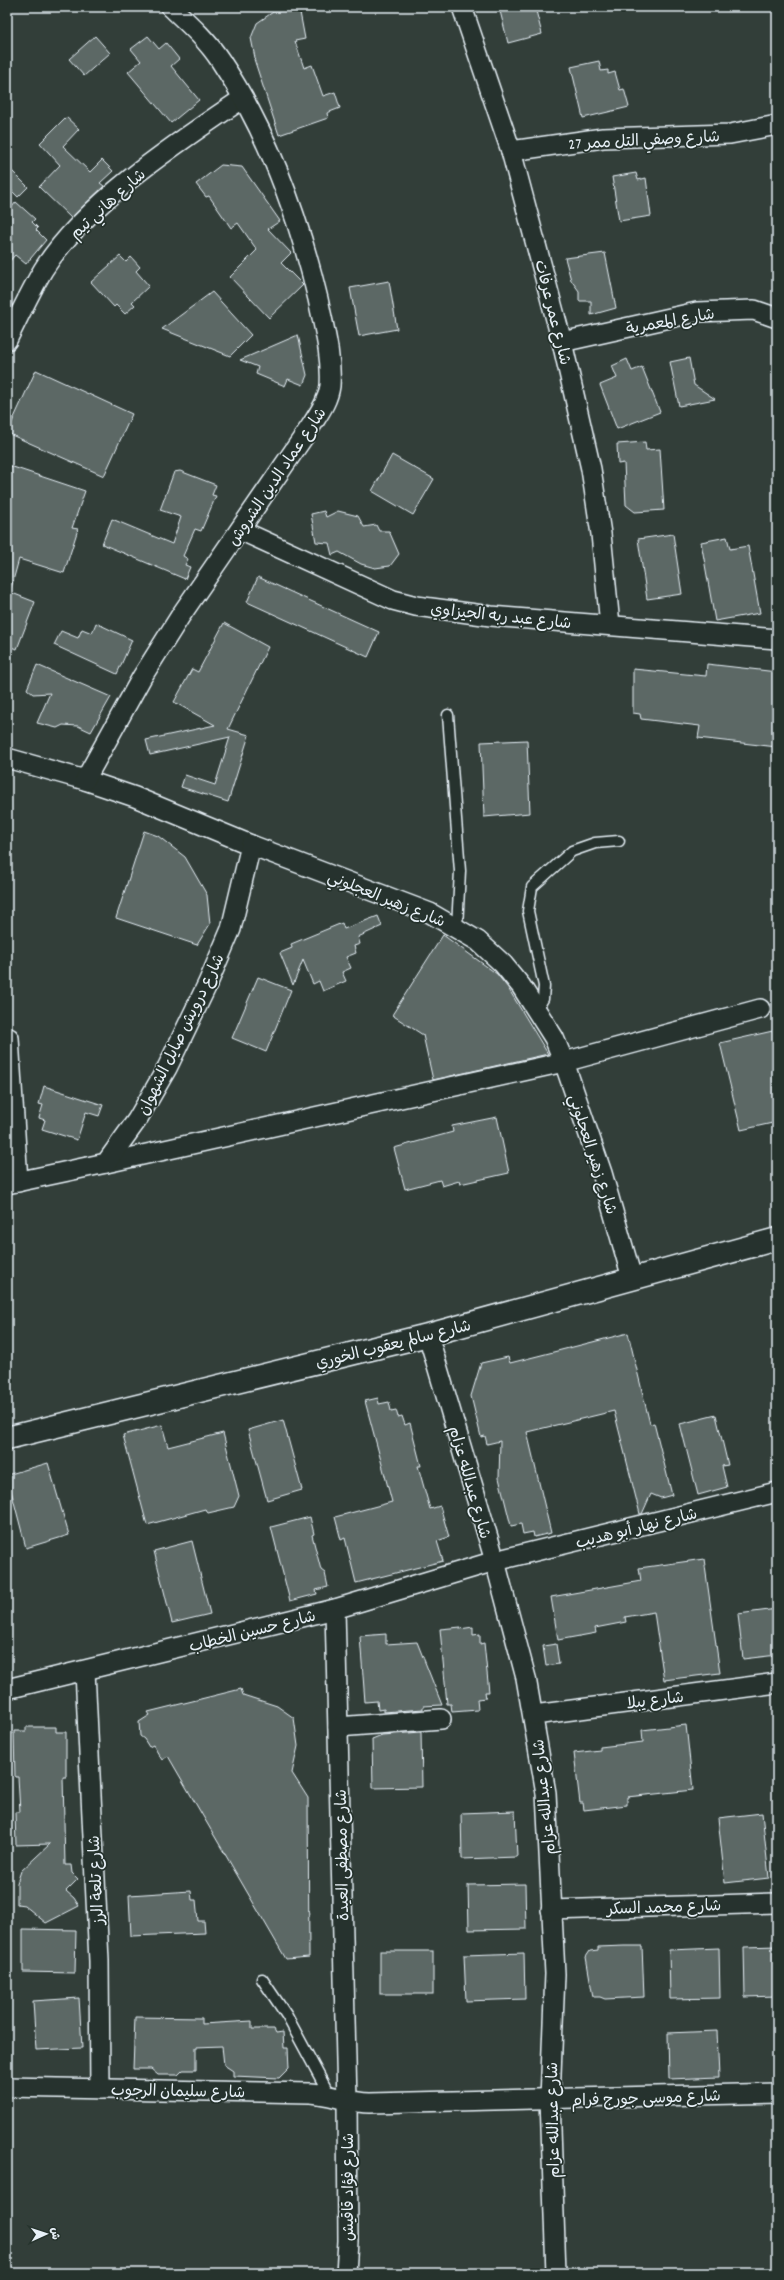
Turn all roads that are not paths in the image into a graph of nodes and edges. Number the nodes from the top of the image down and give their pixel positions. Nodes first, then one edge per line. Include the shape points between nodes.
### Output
1 (171, 7) edge
2 (462, 7) edge
3 (242, 99) junction
4 (777, 126) edge
5 (511, 151) junction
6 (777, 318) edge
7 (7, 340) edge
8 (562, 342) junction
9 (240, 530) junction
10 (610, 625) junction
11 (777, 639) edge
12 (448, 715) dead end
13 (7, 758) edge
14 (85, 780) junction
15 (619, 841) dead end
16 (251, 845) junction
17 (458, 927) junction
18 (537, 1009) junction
19 (760, 1009) dead end
20 (9, 1038) dead end
21 (564, 1062) junction
22 (106, 1163) junction
23 (12, 1183) edge
24 (777, 1239) edge
25 (632, 1278) junction
26 (428, 1335) junction
27 (7, 1438) edge
28 (777, 1492) edge
29 (495, 1561) junction
30 (335, 1609) junction
31 (85, 1671) junction
32 (777, 1683) edge
33 (7, 1689) edge
34 (534, 1715) junction
35 (440, 1720) dead end
36 (338, 1727) junction
37 (777, 1903) edge
38 (551, 1910) junction
39 (262, 1979) dead end
40 (7, 2087) edge
41 (100, 2089) junction
42 (777, 2093) edge
43 (329, 2094) junction
44 (550, 2099) junction
45 (347, 2101) junction
46 (346, 2273) edge
47 (556, 2273) edge

1 - 3 street, شارع عماد الدين الشروش via 219,59
2 - 5 street, شارع عمر عرفات
3 - 7 street, شارع هاني تيم via 187,136 95,210 66,240 44,269
3 - 9 street, شارع عماد الدين الشروش via 265,140 296,214 327,338 330,387 325,403
4 - 5 street, شارع وصفي التل ممر 27 via 730,134 603,138
5 - 8 street, شارع عمر عرفات
6 - 8 street, شارع المعمرية via 754,310 696,312
8 - 10 street, شارع عمر عرفات via 590,469 601,534
9 - 10 street, شارع عبد ربه الجيزاوي via 392,600 416,606 491,616
9 - 14 street, شارع عماد الدين الشروش via 142,677
10 - 11 street, شارع عبد ربه الجيزاوي
12 - 17 lane via 460,871
13 - 14 street, شارع زهير العجلوني
14 - 16 street, شارع زهير العجلوني via 135,797
15 - 18 lane via 572,850 532,888 528,911 544,986 543,999
16 - 17 street, شارع زهير العجلوني via 405,902
16 - 22 street, شارع درويش صايل الشهوان via 231,929 208,983 167,1068 137,1120
17 - 18 street, شارع زهير العجلوني via 503,964
18 - 21 street, شارع زهير العجلوني
19 - 21 street
20 - 23 street
21 - 22 street
21 - 25 street, شارع زهير العجلوني via 602,1173
22 - 23 street
24 - 25 street, شارع سالم يعقوب الخوري
25 - 26 street, شارع سالم يعقوب الخوري
26 - 27 street, شارع سالم يعقوب الخوري
26 - 29 street, شارع عبدالله عزام
28 - 29 street, شارع نهار أبو هديب
29 - 30 street, شارع حسين الخطاب
29 - 34 street, شارع عبدالله عزام
30 - 31 street, شارع حسين الخطاب
30 - 36 street, شارع مصطفى العيدة
31 - 33 street, شارع حسين الخطاب
31 - 41 street, شارع تلعة الرز via 99,1961
32 - 34 street, شارع يبلا
34 - 38 street, شارع عبدالله عزام via 546,1793
35 - 36 street
36 - 45 street, شارع مصطفى العيدة
37 - 38 street, شارع محمد السكر
38 - 44 street, شارع عبدالله عزام via 555,1974
39 - 43 lane via 287,2016
40 - 41 street, شارع سليمان الرجوب
41 - 43 street, شارع سليمان الرجوب
42 - 44 street, شارع موسى جورج فرام
43 - 45 street, شارع سليمان الرجوب
44 - 45 street, شارع موسى جورج فرام via 370,2103
44 - 47 street, شارع عبدالله عزام
45 - 46 street, شارع فؤاد قاقيش

